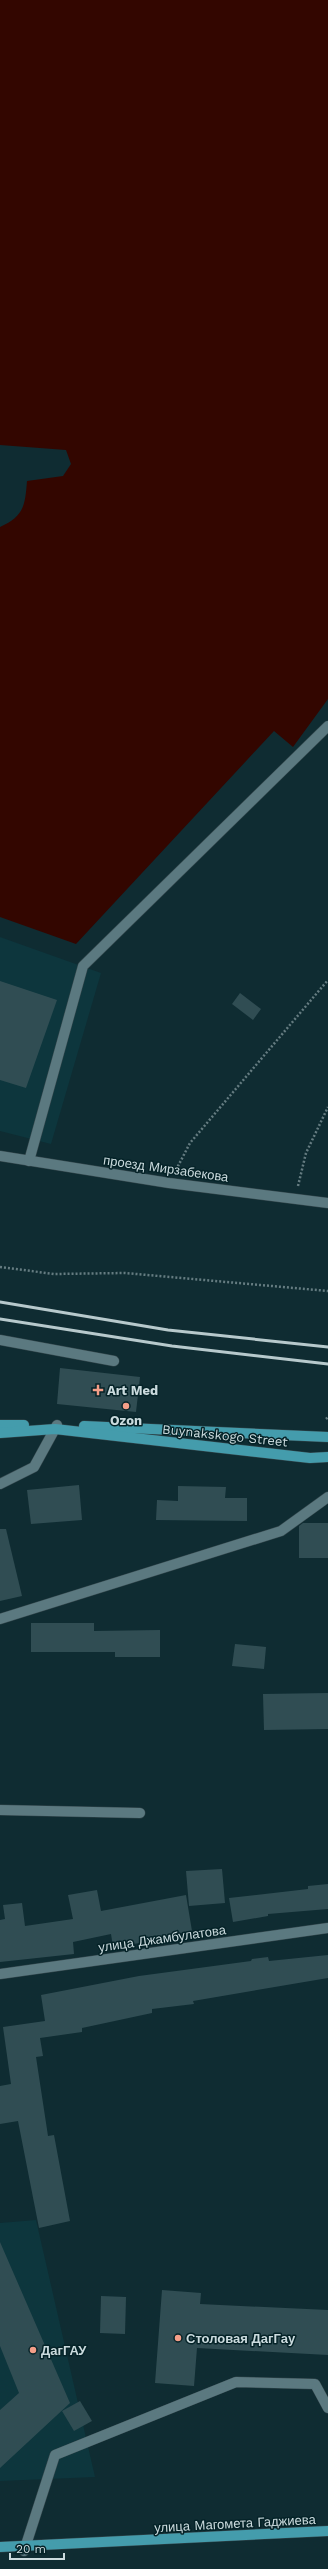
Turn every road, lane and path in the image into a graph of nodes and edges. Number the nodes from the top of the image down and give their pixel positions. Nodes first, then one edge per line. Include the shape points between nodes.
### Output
1 (328, 726) edge
2 (328, 980) edge
3 (328, 1107) edge
4 (0, 1156) edge
5 (29, 1161) junction
6 (170, 1183) junction
7 (294, 1200) junction
8 (328, 1204) edge
9 (0, 1268) edge
10 (328, 1291) edge
11 (0, 1340) edge
12 (114, 1361) dead end
13 (0, 1425) edge
14 (56, 1427) junction
15 (0, 1433) edge
16 (328, 1437) edge
17 (328, 1457) edge
18 (0, 1484) edge
19 (328, 1497) edge
20 (0, 1619) edge
21 (0, 1810) edge
22 (140, 1813) dead end
23 (328, 1928) edge
24 (0, 1974) edge
25 (328, 2408) edge
26 (328, 2532) edge
27 (328, 2537) edge
28 (0, 2547) edge
29 (25, 2548) junction
30 (0, 2552) edge

1 - 5 street via 82,966
2 - 6 path via 190,1143
3 - 7 path via 306,1153
4 - 5 street, проезд Мирзабекова
5 - 6 street, проезд Мирзабекова
6 - 7 street, проезд Мирзабекова
7 - 8 street, проезд Мирзабекова
9 - 10 path via 54,1274 125,1273
11 - 12 street
13 - 14 main road, Buynakskogo Street
14 - 15 main road, Buynakskogo Street
14 - 16 main road, Buynakskogo Street
14 - 17 main road, Buynakskogo Street via 310,1458
14 - 18 street via 34,1467
19 - 20 street via 281,1531
21 - 22 street
23 - 24 street, улица Джамбулатова
25 - 29 street via 315,2384 236,2382 55,2455
26 - 29 main road, улица Магомета Гаджиева
27 - 29 main road, улица Магомета Гаджиева
28 - 29 main road, улица Магомета Гаджиева
29 - 30 main road, улица Магомета Гаджиева

